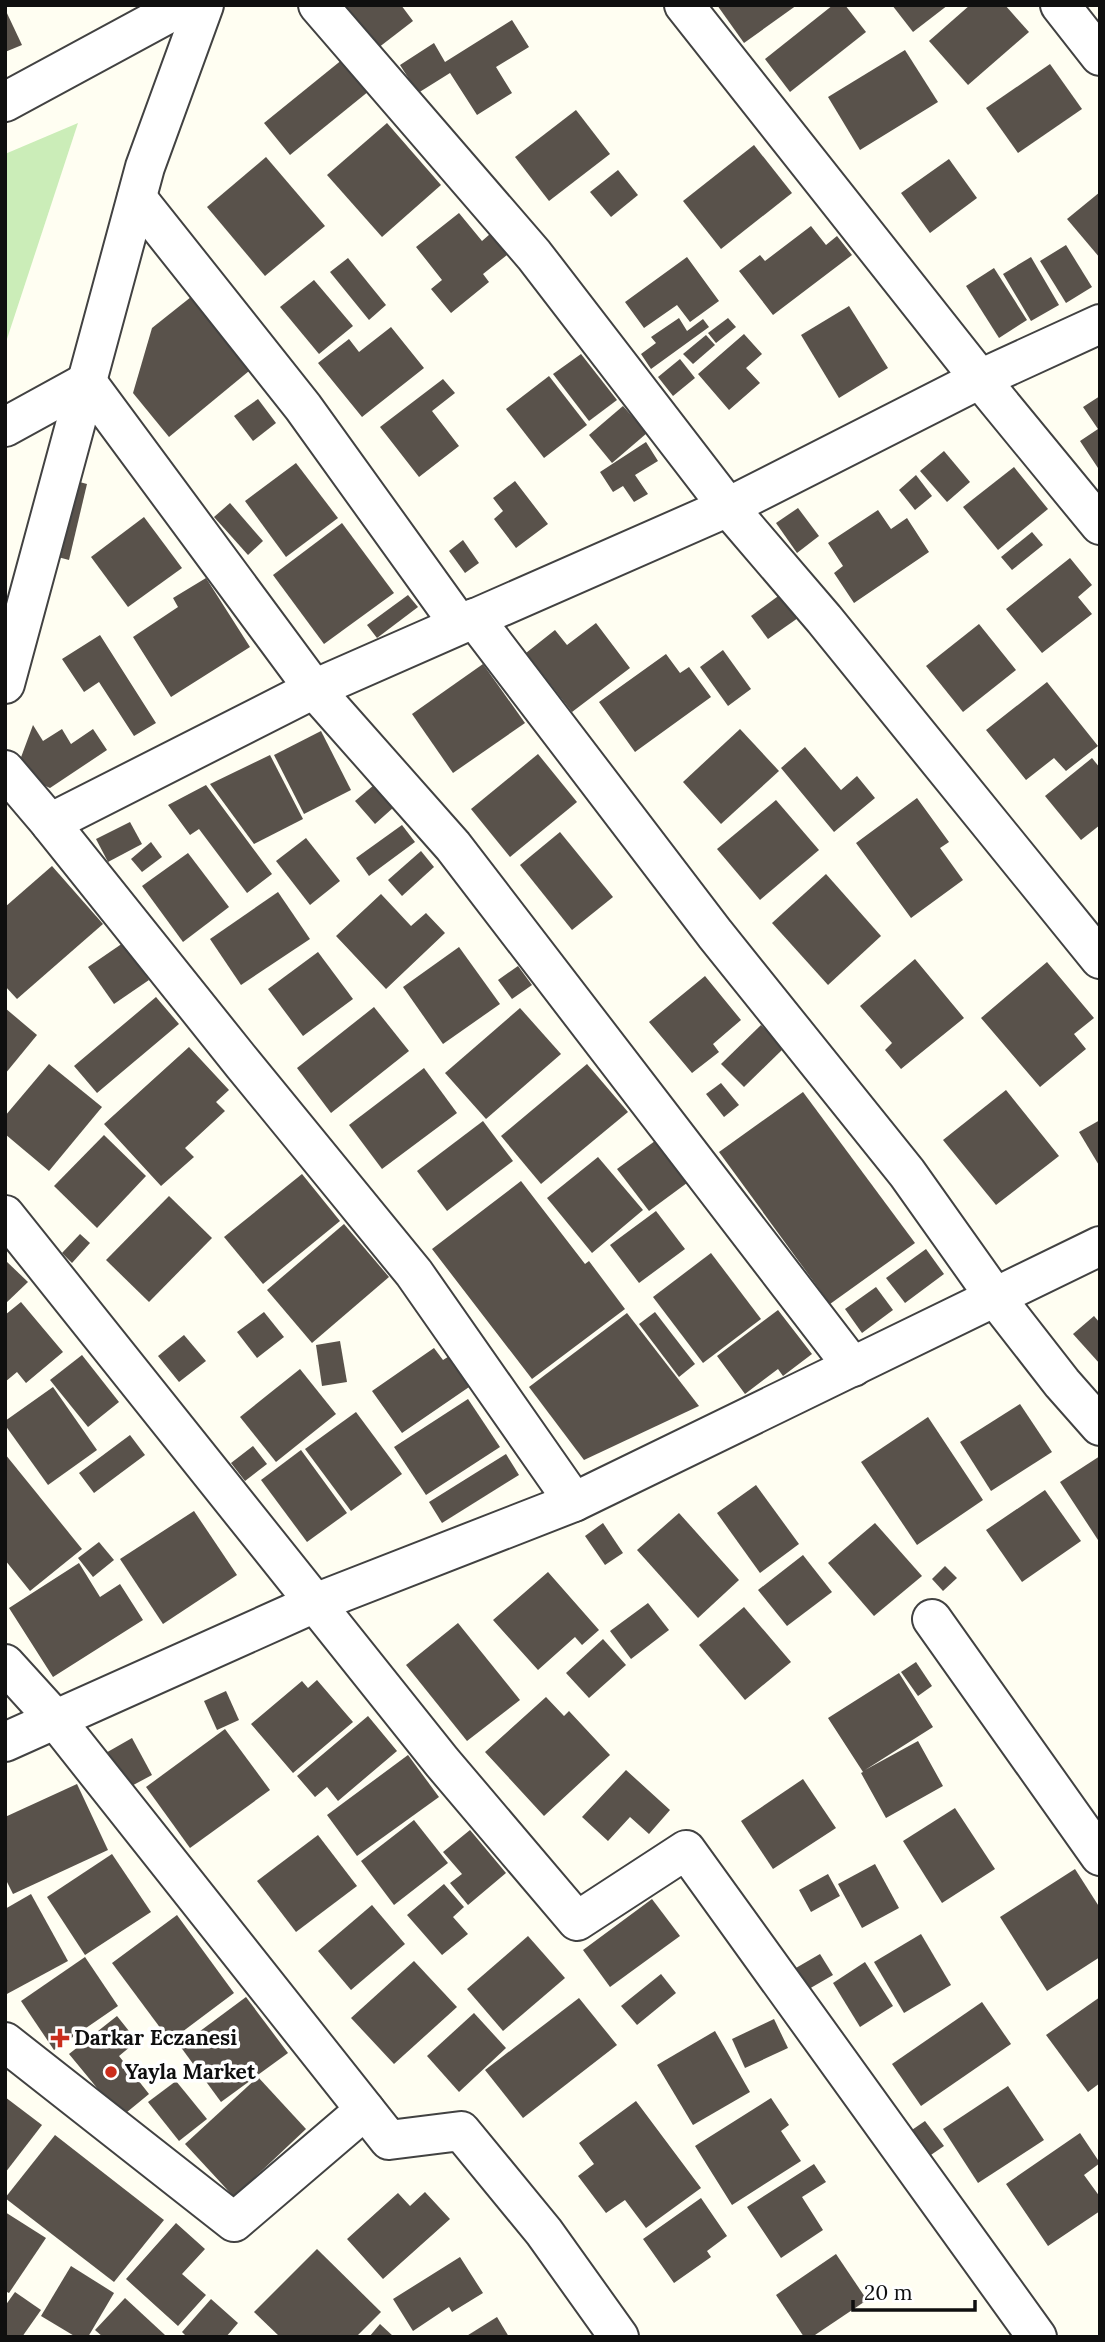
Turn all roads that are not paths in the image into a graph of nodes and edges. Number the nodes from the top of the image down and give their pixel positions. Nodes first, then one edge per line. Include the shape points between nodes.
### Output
1 (184, 5) edge
2 (204, 5) edge
3 (318, 5) edge
4 (684, 5) edge
5 (1060, 5) edge
6 (1100, 56) edge
7 (5, 102) edge
8 (137, 198) junction
9 (1100, 324) edge
10 (980, 379) junction
11 (87, 382) junction
12 (5, 428) edge
13 (728, 507) junction
14 (1100, 526) edge
15 (466, 621) junction
16 (5, 684) edge
17 (314, 689) junction
18 (5, 770) edge
19 (50, 823) junction
20 (1100, 960) edge
21 (5, 1215) edge
22 (1100, 1247) edge
23 (995, 1297) junction
24 (853, 1367) junction
25 (1100, 1426) edge
26 (574, 1503) junction
27 (315, 1603) junction
28 (932, 1619) dead end
29 (5, 1664) edge
30 (55, 1719) junction
31 (5, 1742) edge
32 (1100, 1856) edge
33 (5, 2042) edge
34 (365, 2110) junction
35 (619, 2337) edge
36 (1037, 2337) edge

1 - 7 street
2 - 8 street
3 - 13 street via 534,255
4 - 10 street
5 - 6 street
8 - 11 street
8 - 15 street
9 - 10 street
10 - 13 street
10 - 14 street
11 - 12 street
11 - 16 street
11 - 17 street
13 - 15 street
13 - 20 street
15 - 17 street
15 - 23 street via 907,1173
17 - 19 street
17 - 24 street via 453,846
18 - 19 street
19 - 26 street via 414,1273
21 - 27 street
22 - 23 street
23 - 24 street
23 - 25 street
24 - 26 street
26 - 27 street
27 - 30 street
27 - 36 street via 577,1921 686,1850
28 - 32 street
29 - 30 street
30 - 31 street
30 - 34 street
33 - 34 street via 234,2222
34 - 35 street via 390,2140 461,2131 544,2232

